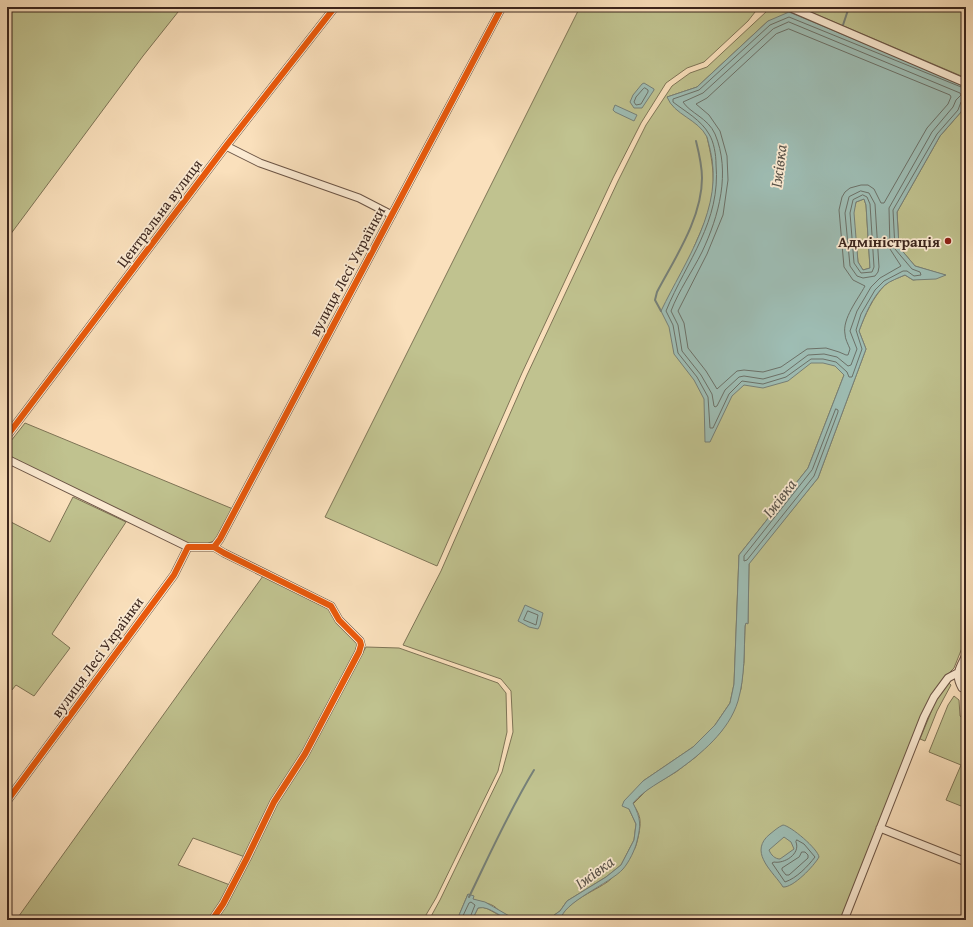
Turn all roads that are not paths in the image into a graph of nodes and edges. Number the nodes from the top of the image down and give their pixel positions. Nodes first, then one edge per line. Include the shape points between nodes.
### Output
1 (335, 7) edge
2 (502, 7) edge
3 (789, 7) edge
4 (966, 82) edge
5 (226, 146) junction
6 (392, 215) junction
7 (7, 436) edge
8 (7, 459) edge
9 (188, 547) junction
10 (214, 547) junction
11 (966, 654) edge
12 (959, 672) junction
13 (964, 689) edge
14 (7, 801) edge
15 (880, 828) junction
16 (966, 862) edge
17 (212, 920) edge
18 (844, 920) edge

1 - 5 street, Центральна вулиця
2 - 6 street, вулиця Лесі Українки
3 - 4 street
5 - 6 street via 260,163 360,198
5 - 7 street, Центральна вулиця
6 - 10 street, вулиця Лесі Українки
8 - 9 street
9 - 10 street
9 - 14 street, вулиця Лесі Українки via 174,574
10 - 17 street via 331,606 339,620 360,641 360,645 359,652 305,754 274,802 223,904
11 - 12 street
12 - 13 street via 958,680
12 - 15 street via 948,678 934,697
15 - 16 street
15 - 18 street

